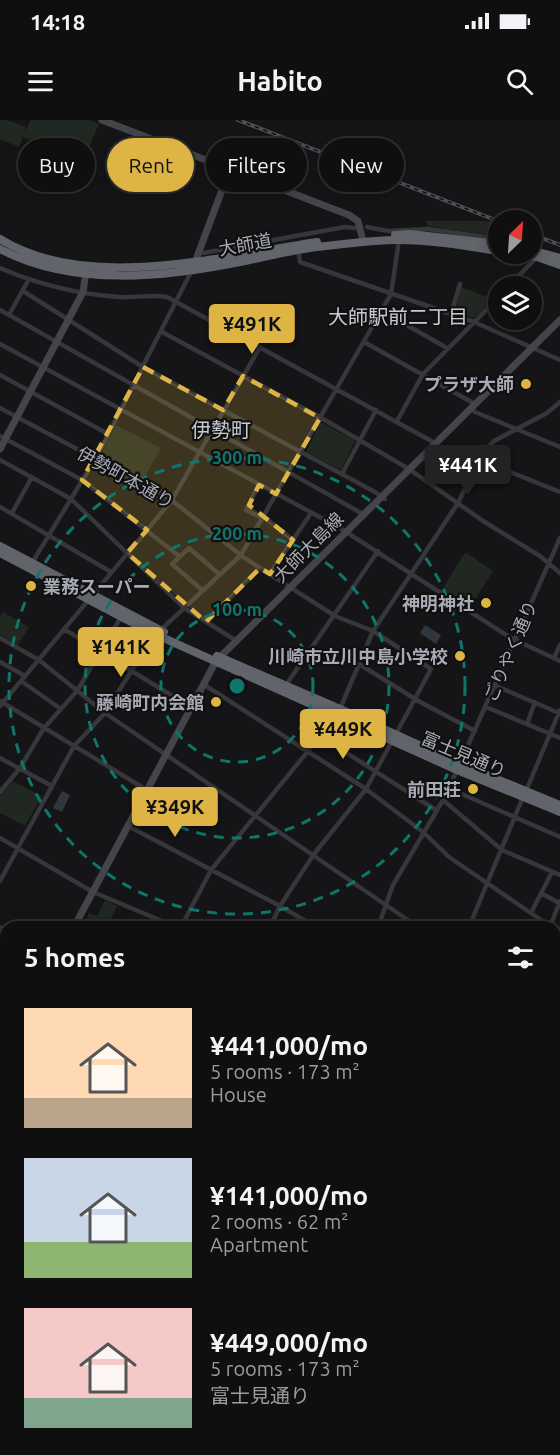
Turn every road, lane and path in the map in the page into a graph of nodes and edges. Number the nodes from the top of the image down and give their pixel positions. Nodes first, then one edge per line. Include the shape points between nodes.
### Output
1 (102, 120) edge
2 (206, 160) edge
3 (221, 192) edge
4 (290, 192) edge
5 (367, 227) dead end
6 (355, 228) dead end
7 (362, 237) junction
8 (399, 237) junction
9 (488, 238) edge
10 (0, 239) edge
11 (488, 243) edge
12 (0, 249) edge
13 (298, 250) junction
14 (488, 250) edge
15 (203, 253) dead end
16 (542, 253) edge
17 (542, 255) edge
18 (560, 257) edge
19 (560, 265) edge
20 (194, 266) junction
21 (0, 268) edge
22 (86, 270) junction
23 (29, 279) junction
24 (460, 284) dead end
25 (22, 291) junction
26 (83, 292) junction
27 (392, 294) junction
28 (177, 302) junction
29 (488, 308) edge
30 (0, 310) edge
31 (382, 311) junction
32 (451, 314) junction
33 (9, 315) junction
34 (69, 320) junction
35 (560, 320) edge
36 (474, 322) junction
37 (162, 332) junction
38 (364, 342) junction
39 (56, 343) junction
40 (0, 344) edge
41 (533, 346) junction
42 (260, 347) junction
43 (447, 348) junction
44 (560, 360) edge
45 (43, 367) junction
46 (143, 367) junction
47 (423, 374) junction
48 (0, 375) edge
49 (243, 376) junction
50 (134, 386) junction
51 (337, 389) junction
52 (30, 391) junction
53 (560, 402) edge
54 (473, 406) junction
55 (0, 408) edge
56 (121, 410) junction
57 (223, 410) junction
58 (376, 410) junction
59 (17, 417) junction
60 (320, 418) junction
61 (397, 422) junction
62 (212, 429) junction
63 (517, 429) junction
64 (108, 434) junction
65 (3, 437) edge
66 (359, 441) junction
67 (435, 443) junction
68 (560, 447) edge
69 (0, 448) edge
70 (199, 452) junction
71 (300, 452) junction
72 (95, 458) junction
73 (0, 460) edge
74 (480, 460) junction
75 (409, 469) junction
76 (290, 471) junction
77 (342, 474) junction
78 (32, 477) junction
79 (82, 480) junction
80 (259, 485) junction
81 (560, 492) edge
82 (276, 494) junction
83 (380, 496) junction
84 (71, 499) junction
85 (172, 500) junction
86 (458, 503) junction
87 (0, 507) edge
88 (12, 513) junction
89 (311, 513) junction
90 (363, 513) junction
91 (263, 517) junction
92 (147, 530) junction
93 (347, 533) junction
94 (49, 534) junction
95 (560, 538) edge
96 (293, 540) junction
97 (0, 546) edge
98 (378, 551) junction
99 (0, 553) edge
100 (127, 553) junction
101 (241, 555) junction
102 (179, 556) junction
103 (32, 563) junction
104 (549, 563) junction
105 (260, 568) junction
106 (111, 572) junction
107 (560, 573) edge
108 (219, 574) junction
109 (270, 574) junction
110 (412, 574) junction
111 (289, 586) junction
112 (202, 590) junction
113 (91, 597) junction
114 (183, 607) junction
115 (335, 616) junction
116 (121, 617) junction
117 (206, 622) junction
118 (64, 629) junction
119 (373, 631) junction
120 (157, 632) junction
121 (0, 638) edge
122 (235, 640) junction
123 (515, 640) junction
124 (560, 645) edge
125 (100, 652) junction
126 (218, 659) junction
127 (557, 659) edge
128 (39, 660) junction
129 (0, 662) edge
130 (359, 664) junction
131 (130, 671) junction
132 (25, 676) junction
133 (21, 681) junction
134 (203, 684) junction
135 (285, 685) junction
136 (496, 686) junction
137 (77, 690) junction
138 (415, 699) junction
139 (535, 702) junction
140 (1, 703) edge
141 (190, 707) junction
142 (486, 707) junction
143 (61, 709) junction
144 (560, 711) edge
145 (338, 712) junction
146 (105, 713) junction
147 (527, 724) junction
148 (44, 728) junction
149 (475, 731) junction
150 (550, 734) junction
151 (320, 736) junction
152 (394, 738) junction
153 (560, 738) edge
154 (74, 746) junction
155 (308, 751) junction
156 (165, 754) junction
157 (0, 758) edge
158 (459, 767) junction
159 (20, 768) junction
160 (375, 771) junction
161 (52, 786) junction
162 (448, 788) junction
163 (366, 789) junction
164 (147, 790) junction
165 (0, 792) edge
166 (525, 794) junction
167 (443, 800) junction
168 (560, 805) edge
169 (436, 810) junction
170 (560, 812) edge
171 (255, 816) junction
172 (515, 818) junction
173 (128, 826) junction
174 (423, 832) junction
175 (560, 837) edge
176 (0, 838) edge
177 (19, 849) junction
178 (502, 850) junction
179 (314, 854) junction
180 (211, 870) junction
181 (552, 872) junction
182 (560, 875) edge
183 (0, 881) edge
184 (488, 883) junction
185 (93, 892) junction
186 (541, 893) junction
187 (559, 902) edge
188 (386, 905) junction
189 (280, 906) junction
190 (531, 913) junction
191 (77, 921) edge
192 (163, 921) edge
193 (181, 921) edge
194 (273, 921) edge
195 (306, 921) edge
196 (380, 921) edge
197 (409, 921) edge
198 (472, 921) edge
199 (543, 921) edge
200 (552, 921) edge

1 - 2 street
3 - 20 street
4 - 7 street via 349,215 358,221
5 - 9 street via 388,231 428,229
6 - 15 street
7 - 8 highway, 大師道
7 - 20 highway, 大師道
8 - 11 highway, 大師道
8 - 13 highway, 大師道
8 - 14 highway, 大師道
8 - 27 street
10 - 22 highway, 大師道 via 37,257
12 - 22 highway, 大師道 via 36,264
13 - 20 highway, 大師道
13 - 27 street via 300,262
16 - 18 highway
17 - 19 highway
20 - 22 highway, 大師道 via 138,274
20 - 28 street
21 - 23 street
22 - 26 street
23 - 25 street
23 - 26 street
24 - 32 street
25 - 33 street
25 - 34 street
26 - 28 street via 140,298 161,296
26 - 34 street
27 - 31 street
27 - 32 street
28 - 37 street
28 - 42 street
29 - 36 street
30 - 33 street
31 - 38 street
31 - 43 street
32 - 36 street
33 - 39 street
34 - 39 street
34 - 46 street
35 - 41 street, 大師大島線
36 - 41 street
36 - 43 street
37 - 46 street
37 - 49 street
38 - 47 street
38 - 51 street
39 - 45 street
39 - 50 street
40 - 45 street
41 - 44 street
41 - 54 street, 大師大島線
42 - 49 street
42 - 51 street
43 - 47 street
45 - 52 street
45 - 56 street
46 - 50 street
46 - 57 street
47 - 54 street
47 - 61 street
48 - 52 street
49 - 57 street
49 - 60 street
50 - 56 street
50 - 62 street
51 - 58 street
51 - 60 street
52 - 59 street
52 - 64 street
53 - 63 street
54 - 63 street via 475,412
54 - 67 street, 大師大島線
55 - 59 street, 伊勢町本通り
56 - 64 street
56 - 70 street
57 - 62 street
57 - 71 street
58 - 61 street
58 - 66 street
59 - 65 street
59 - 72 street, 伊勢町本通り
60 - 66 street
60 - 71 street
61 - 67 street
62 - 70 street
62 - 76 street
63 - 68 street
63 - 74 street via 488,446
64 - 72 street
65 - 69 street
65 - 79 street
66 - 75 street
66 - 77 street
67 - 75 street, 大師大島線
70 - 80 street
70 - 85 street
71 - 76 street
71 - 77 street
72 - 79 street
72 - 85 street, 伊勢町本通り
73 - 78 street
74 - 81 street
74 - 86 street
75 - 83 street, 大師大島線
75 - 86 street
76 - 82 street
76 - 90 street
77 - 83 street
78 - 84 street
78 - 88 street
79 - 84 street
79 - 92 street
80 - 82 street
80 - 91 street via 246,510
82 - 89 street
82 - 91 street
83 - 90 street, 大師大島線
84 - 94 street
84 - 100 street
85 - 92 street
85 - 101 street, 伊勢町本通り
86 - 104 street
86 - 110 street
87 - 88 street
88 - 94 street
89 - 93 street
89 - 96 street
90 - 93 street, 大師大島線
91 - 96 street
91 - 101 street
92 - 100 street
92 - 102 street
93 - 98 street
93 - 111 street, 大師大島線
94 - 103 street
94 - 106 street
95 - 104 street, ごりやく通り
96 - 109 street
97 - 103 highway, 富士見通り
98 - 110 street
98 - 115 street
99 - 113 highway, 富士見通り
100 - 106 street
100 - 114 street
101 - 105 street, 伊勢町本通り
101 - 108 street
102 - 108 street via 189,548
102 - 112 street via 172,564
103 - 113 highway, 富士見通り
104 - 107 street
104 - 123 street, ごりやく通り
105 - 109 street, 伊勢町本通り
105 - 117 street
106 - 113 street
108 - 112 street
109 - 111 street, 伊勢町本通り
110 - 119 street
110 - 123 street
111 - 115 street, 伊勢町本通り
111 - 122 street, 大師大島線
112 - 114 street
113 - 116 highway, 富士見通り
113 - 118 street
113 - 120 highway, 富士見通り
114 - 117 street
114 - 120 street
115 - 119 street, 伊勢町本通り
115 - 135 street
116 - 120 highway, 富士見通り
116 - 125 street
117 - 122 street
118 - 125 street
118 - 128 street
119 - 130 street
119 - 138 street, 伊勢町本通り via 431,669
120 - 126 highway, 富士見通り
120 - 131 street
121 - 128 street
122 - 126 street, 大師大島線
123 - 127 street
123 - 136 street, ごりやく通り
124 - 127 street
125 - 131 street
125 - 137 street
126 - 134 street, 大師大島線
126 - 135 highway, 富士見通り
126 - 145 highway, 富士見通り
128 - 132 street
128 - 137 street
129 - 132 street
130 - 138 street
130 - 145 street
131 - 141 street
131 - 146 street
132 - 133 street
133 - 140 street
133 - 143 street
134 - 141 street, 大師大島線
134 - 155 street
135 - 145 highway, 富士見通り
136 - 139 street
136 - 142 street, ごりやく通り
137 - 143 street
137 - 146 street
138 - 149 street
138 - 152 street
139 - 144 street
139 - 147 street
140 - 148 street
141 - 156 street, 大師大島線
142 - 147 street
142 - 149 street, ごりやく通り
143 - 148 street
144 - 150 street
145 - 151 street
145 - 152 highway, 富士見通り
146 - 154 street
146 - 156 street
147 - 150 street
148 - 154 street
148 - 159 street
149 - 158 street, ごりやく通り
150 - 153 street
150 - 166 street
151 - 155 street
151 - 160 street
152 - 158 highway, 富士見通り
152 - 160 street
154 - 161 street
154 - 164 street
155 - 163 street
155 - 171 street
156 - 164 street, 大師大島線
156 - 171 street
157 - 159 street
158 - 162 street, ごりやく通り
158 - 166 highway, 富士見通り
159 - 161 street
159 - 165 street
160 - 163 street
160 - 169 street
161 - 177 street
162 - 167 street, ごりやく通り
162 - 172 street
163 - 174 street
163 - 179 street
164 - 173 street, 大師大島線
166 - 168 highway, 富士見通り
166 - 170 highway, 富士見通り
166 - 172 street
167 - 169 street, ごりやく通り
167 - 178 street
169 - 174 street, ごりやく通り
171 - 179 street
171 - 180 street
172 - 175 street
172 - 178 street
173 - 180 street
173 - 185 street, 大師大島線
174 - 184 street via 449,857
174 - 188 street, ごりやく通り
176 - 177 street
177 - 183 street
177 - 185 street
178 - 181 street
178 - 184 street
179 - 188 street
179 - 189 street
180 - 189 street
180 - 193 street
181 - 182 street
181 - 186 street
184 - 190 street
184 - 198 street
185 - 191 street, 大師大島線
185 - 192 street
186 - 187 street
186 - 190 street
187 - 200 street
188 - 196 street, ごりやく通り
188 - 197 street
189 - 194 street
189 - 195 street
190 - 199 street

